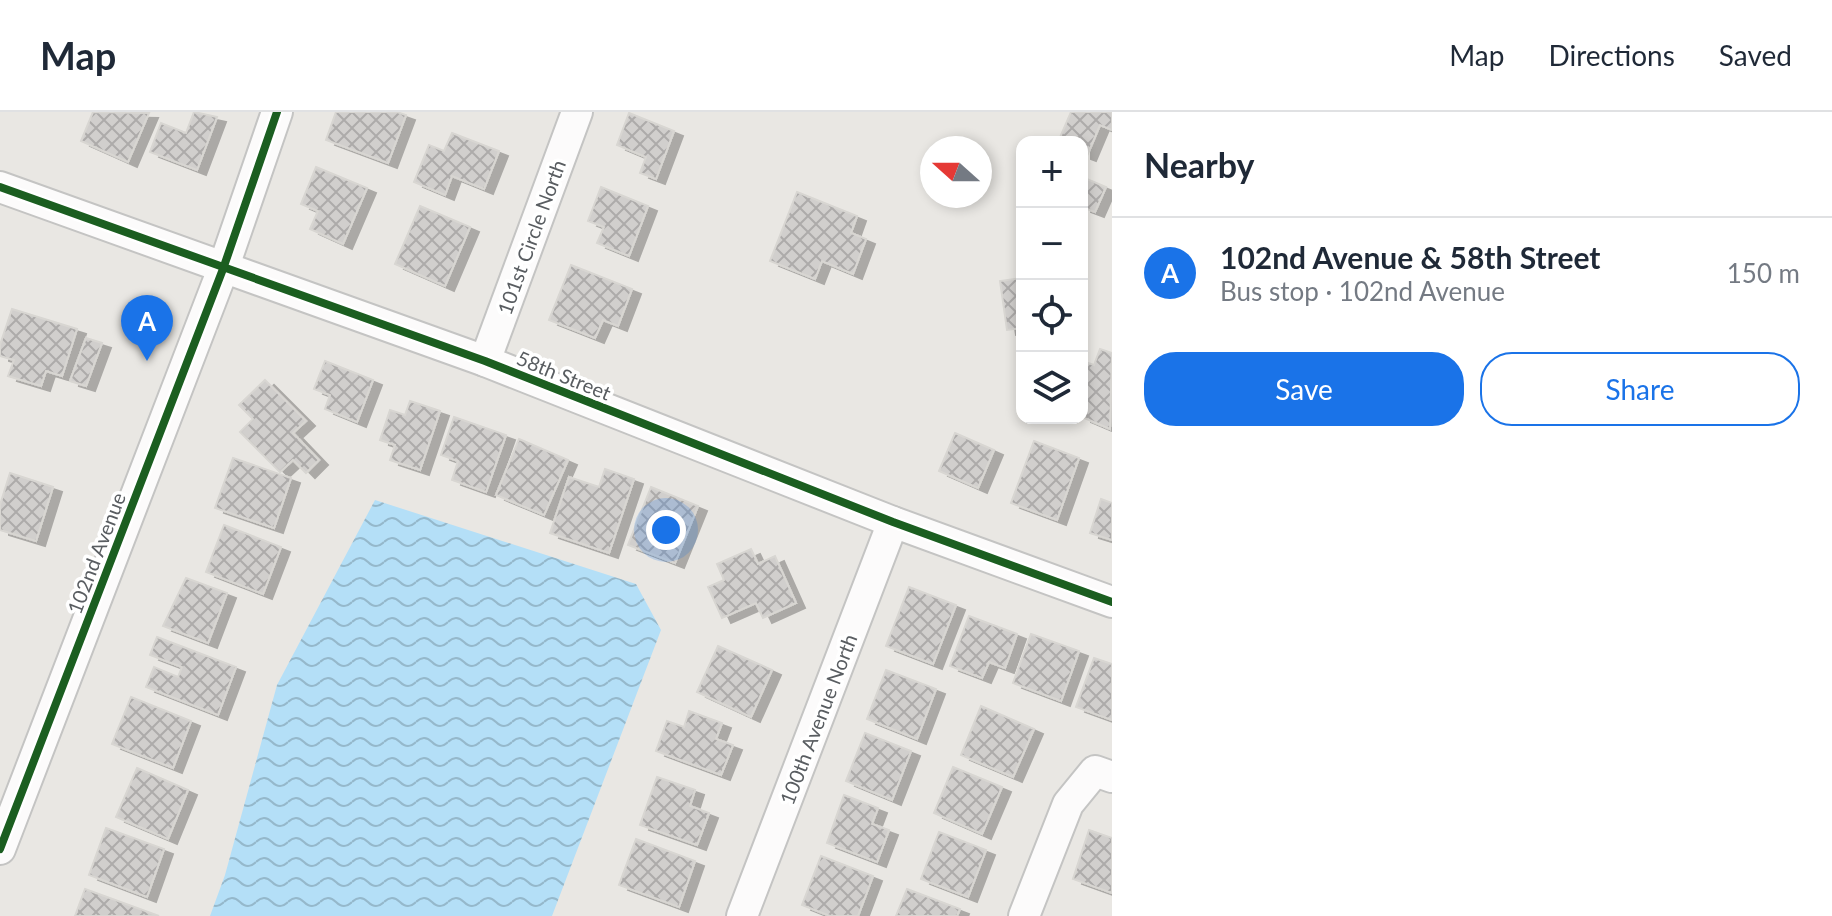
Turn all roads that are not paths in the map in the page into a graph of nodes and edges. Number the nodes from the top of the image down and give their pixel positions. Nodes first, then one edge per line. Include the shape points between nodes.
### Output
1 (277, 112) edge
2 (577, 112) edge
3 (0, 187) edge
4 (223, 269) junction
5 (485, 361) junction
6 (893, 522) junction
7 (1112, 602) edge
8 (1112, 777) edge
9 (0, 849) edge
10 (742, 916) edge
11 (1024, 916) edge

1 - 4 street, 102nd Avenue
2 - 5 street, 101st Circle North
3 - 4 street, 58th Street
4 - 5 street, 58th Street
4 - 9 street, 102nd Avenue
5 - 6 street, 58th Street
6 - 7 street, 58th Street
6 - 10 street, 100th Avenue North
8 - 11 street via 1095,771 1068,804

